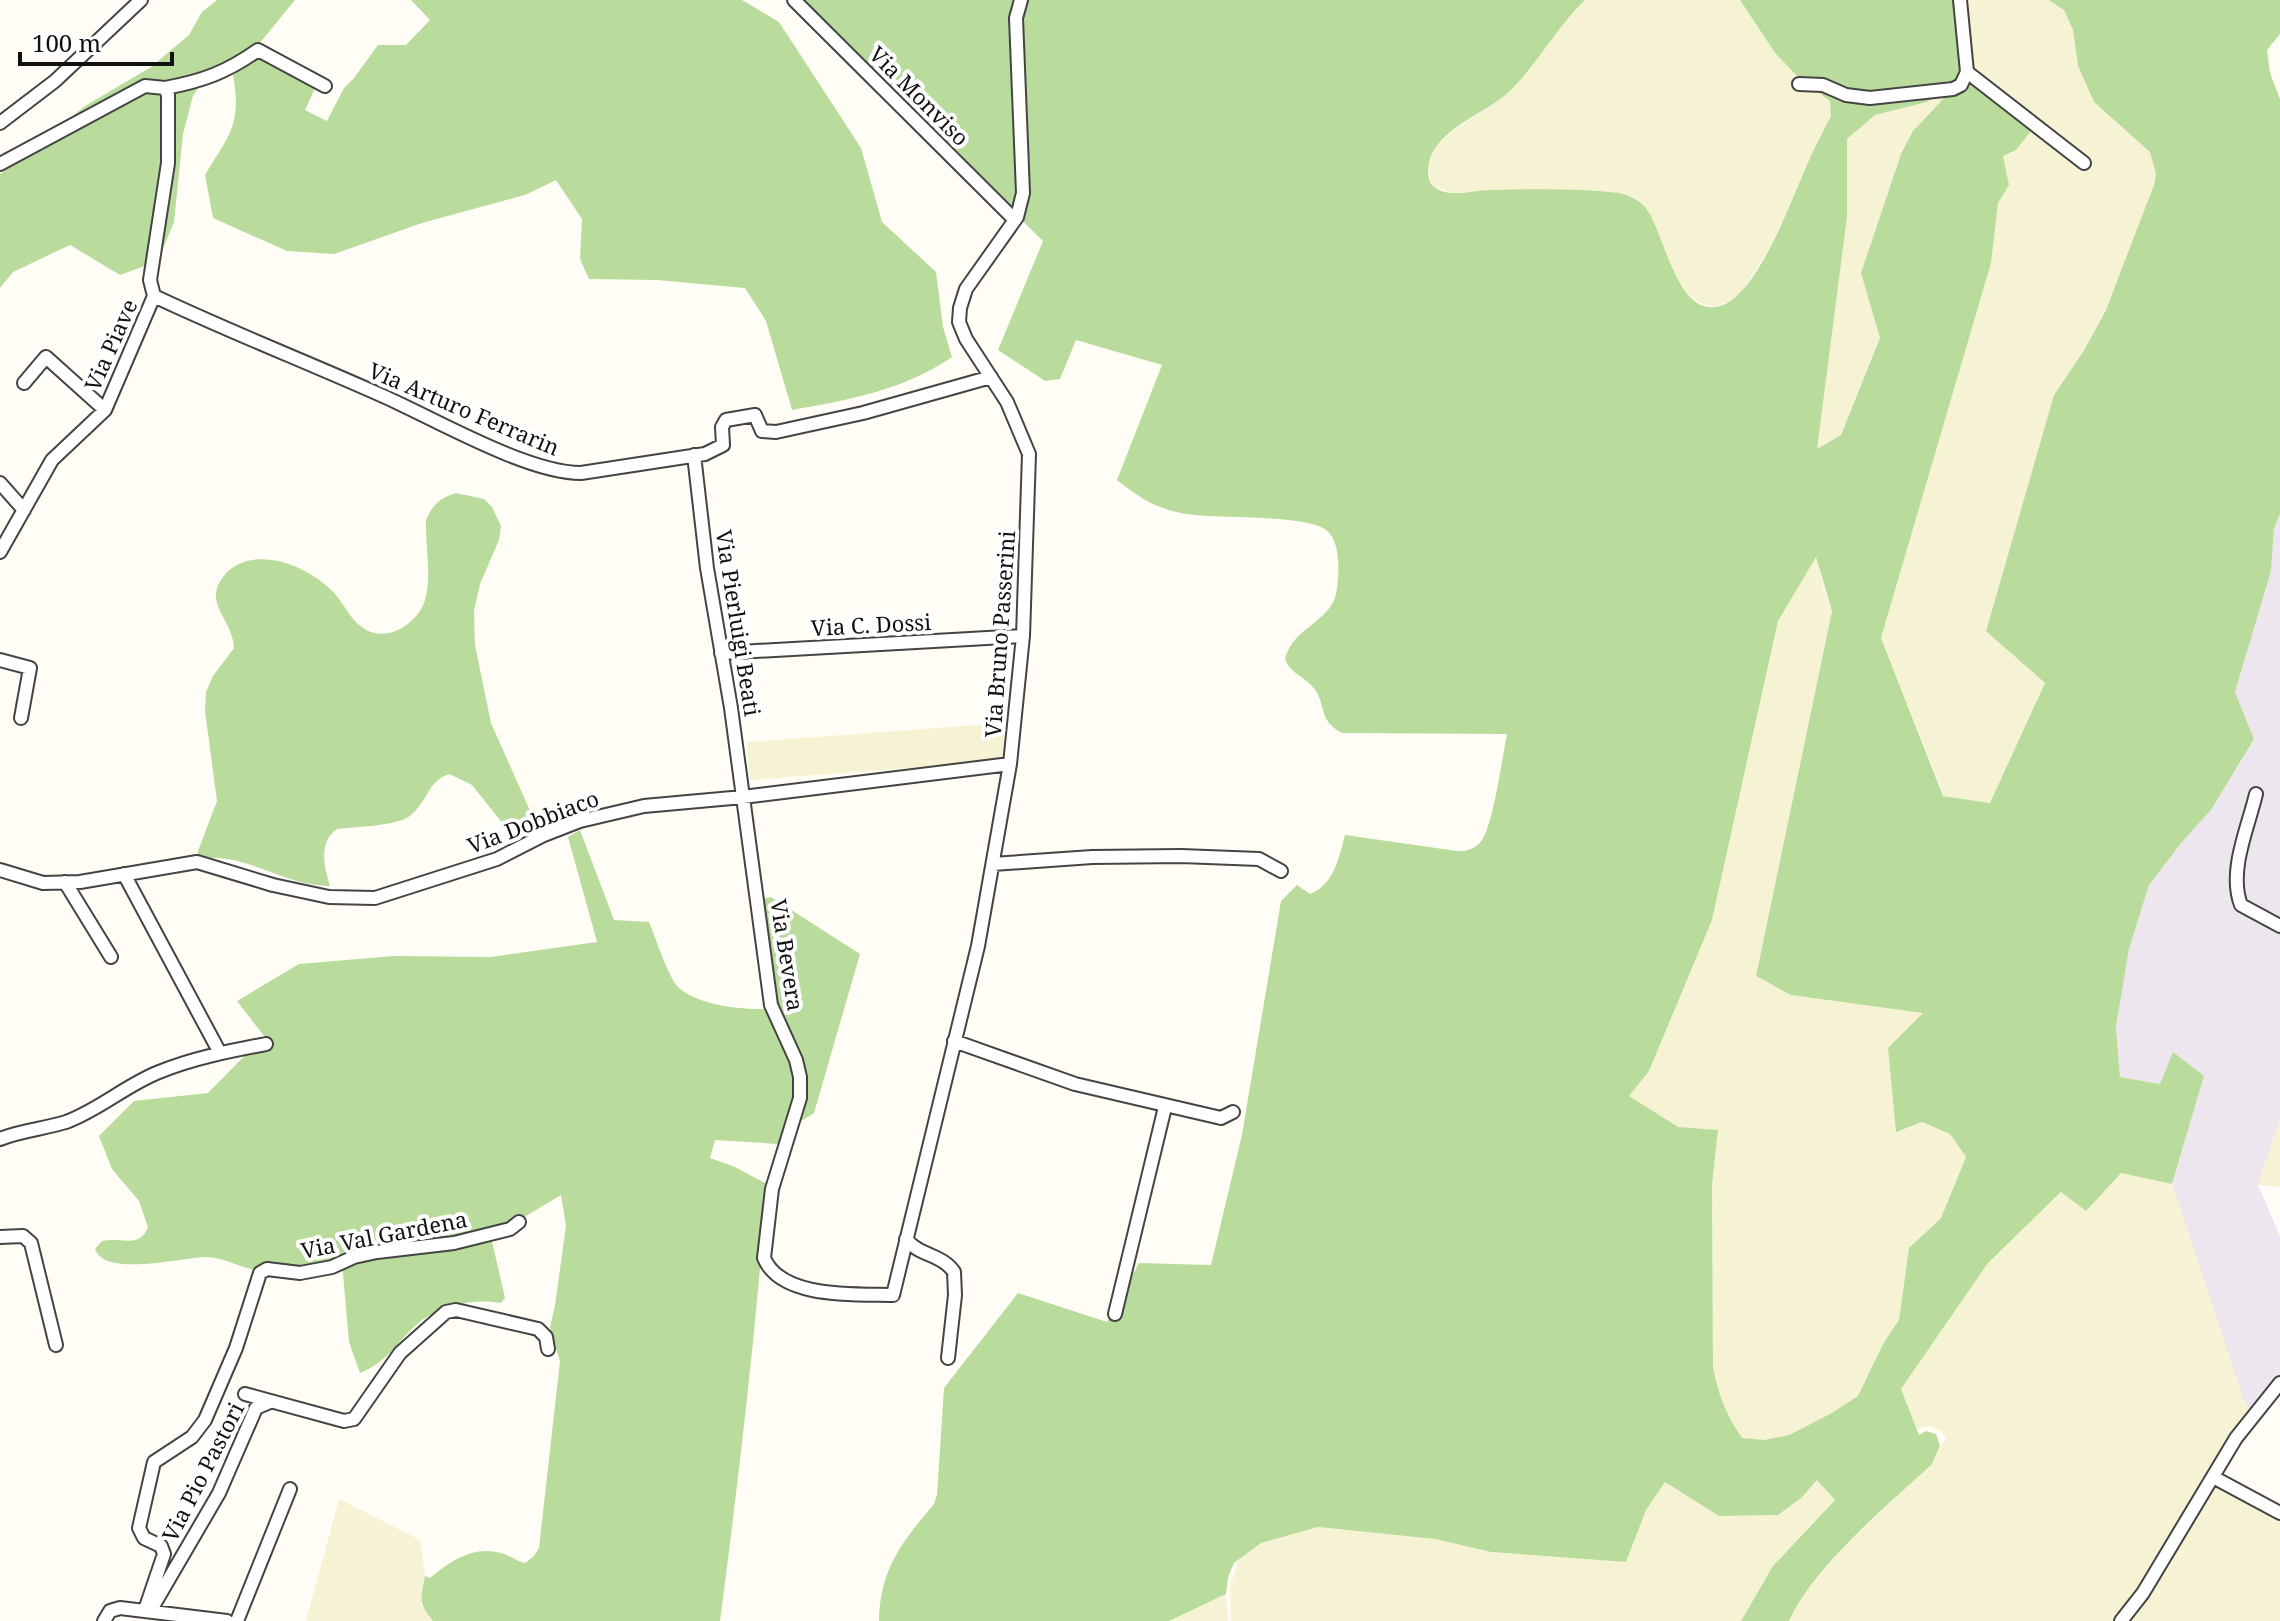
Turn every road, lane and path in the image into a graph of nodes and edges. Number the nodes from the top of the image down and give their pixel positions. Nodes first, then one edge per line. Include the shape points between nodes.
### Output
1 (140, 0) edge
2 (794, 0) edge
3 (1021, 0) edge
4 (1960, 0) edge
5 (1967, 72) junction
6 (1799, 84) dead end
7 (325, 86) dead end
8 (165, 88) junction
9 (0, 123) edge
10 (2084, 163) dead end
11 (0, 164) edge
12 (1015, 220) junction
13 (154, 296) junction
14 (991, 377) junction
15 (24, 383) dead end
16 (105, 410) junction
17 (694, 455) junction
18 (0, 483) edge
19 (24, 510) junction
20 (0, 552) edge
21 (1023, 636) junction
22 (721, 653) junction
23 (0, 660) edge
24 (21, 718) dead end
25 (1010, 764) junction
26 (2256, 794) dead end
27 (743, 797) junction
28 (993, 864) junction
29 (0, 870) edge
30 (1281, 871) dead end
31 (124, 874) junction
32 (65, 882) junction
33 (2280, 926) edge
34 (111, 957) dead end
35 (954, 1041) junction
36 (266, 1044) dead end
37 (220, 1053) junction
38 (1165, 1107) junction
39 (1233, 1112) dead end
40 (0, 1139) edge
41 (519, 1222) dead end
42 (0, 1237) edge
43 (906, 1239) junction
44 (893, 1295) joint
45 (1115, 1314) dead end
46 (56, 1345) dead end
47 (548, 1349) dead end
48 (948, 1358) dead end
49 (2280, 1383) edge
50 (245, 1394) dead end
51 (273, 1401) junction
52 (2213, 1477) junction
53 (290, 1489) dead end
54 (2280, 1513) edge
55 (148, 1610) junction
56 (104, 1621) edge
57 (227, 1621) edge
58 (237, 1621) edge
59 (2121, 1621) edge

1 - 9 street via 55,81
2 - 12 street, Via Monviso
3 - 12 street, Via Bruno Passerini via 1016,18 1023,193
4 - 5 street
5 - 6 street via 1953,89 1870,98
5 - 10 street
7 - 8 street via 258,50 230,70
8 - 11 street via 145,86
8 - 13 street via 168,163 150,280
12 - 14 street, Via Bruno Passerini via 974,274 960,308 966,339
13 - 16 street, Via Piave
13 - 17 street, Via Arturo Ferrarin via 474,439 563,473
14 - 17 street, Via Arturo Ferrarin via 776,432 762,431 755,415 726,420 723,445
14 - 21 street, Via Bruno Passerini via 1029,454
15 - 16 street, Via Piave via 46,357
16 - 19 street, Via Piave via 52,460
17 - 22 street, Via Pierluigi Beati
18 - 19 street
19 - 20 street, Via Piave
21 - 22 street, Via C. Dossi
21 - 25 street, Via Bruno Passerini
22 - 27 street, Via Pierluigi Beati
23 - 24 street via 30,668
25 - 27 street, Via Dobbiaco
25 - 28 street, Via Bruno Passerini
26 - 33 street via 2236,892 2241,905
27 - 31 street, Via Dobbiaco via 644,806 580,821 497,859 375,898 329,897 197,862
27 - 44 street, Via Bevera via 771,1005 800,1077 800,1098 772,1189 764,1258 795,1287
28 - 30 street via 1181,856 1259,859
28 - 35 street, Via Bruno Passerini
29 - 32 street, Via Dobbiaco via 43,883
31 - 32 street, Via Dobbiaco
31 - 37 street
32 - 34 street
35 - 38 street via 1075,1084
35 - 43 street, Via Bruno Passerini
36 - 37 street
37 - 40 street via 158,1072 63,1123
38 - 39 street via 1221,1118
38 - 45 street
41 - 55 street, Via Val Gardena via 454,1243 377,1252 300,1273 260,1273 205,1420 192,1437 154,1462 139,1528 164,1554
42 - 46 street via 23,1236 31,1243
43 - 44 street, Via Bruno Passerini
43 - 48 street via 954,1272
47 - 51 street, Via Pio Pastori via 538,1329 456,1310 446,1312 400,1353 354,1419 344,1421
49 - 52 street
50 - 51 street, Via Pio Pastori
51 - 55 street, Via Pio Pastori via 256,1408 219,1493
52 - 54 street
52 - 59 street
53 - 58 street
55 - 56 street via 120,1608
55 - 57 street

